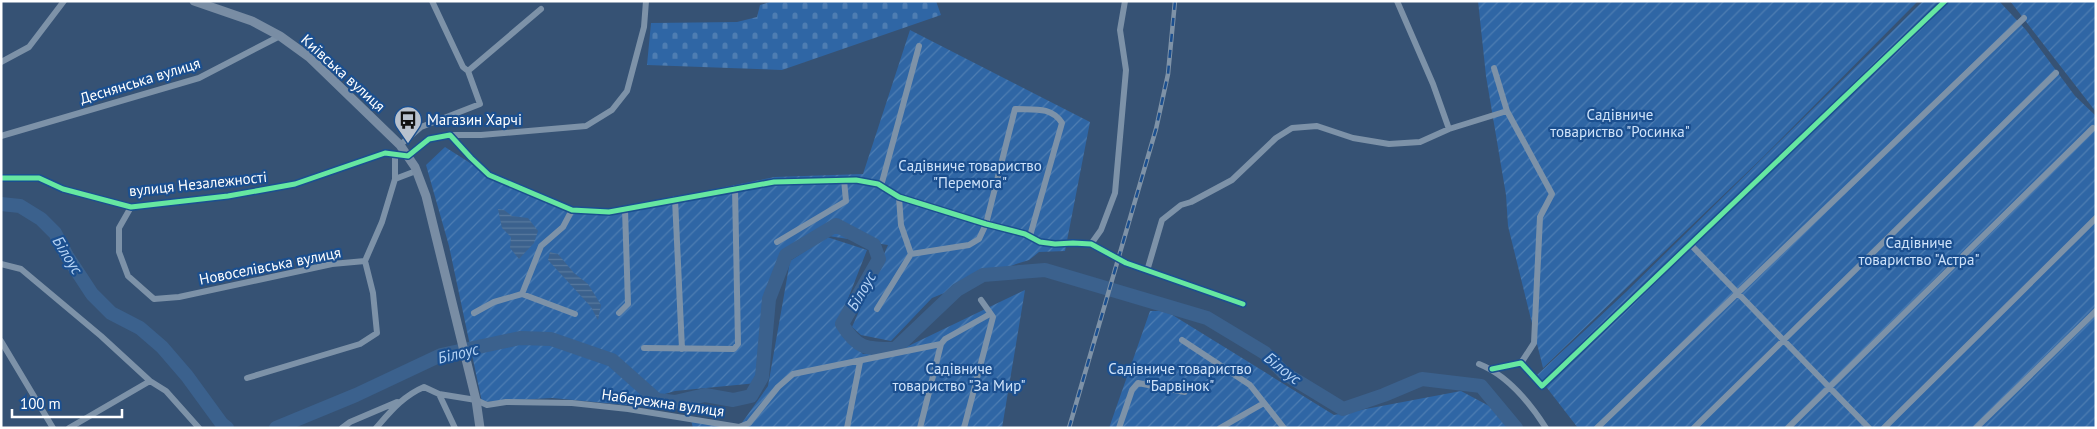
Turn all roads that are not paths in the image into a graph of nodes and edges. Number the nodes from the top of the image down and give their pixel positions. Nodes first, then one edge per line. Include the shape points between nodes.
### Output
1 (64, 1) edge
2 (194, 1) edge
3 (432, 1) edge
4 (646, 1) edge
5 (1126, 1) edge
6 (1397, 1) edge
7 (1945, 1) edge
8 (541, 9) dead end
9 (2024, 18) dead end
10 (280, 36) junction
11 (919, 46) dead end
12 (1, 62) edge
13 (1494, 68) dead end
14 (468, 71) junction
15 (2056, 73) dead end
16 (1507, 111) junction
17 (2093, 128) dead end
18 (1449, 129) junction
19 (450, 135) junction
20 (1, 136) edge
21 (400, 145) junction
22 (395, 154) junction
23 (408, 156) junction
24 (416, 171) junction
25 (1, 178) edge
26 (395, 179) junction
27 (844, 180) junction
28 (881, 186) junction
29 (735, 188) junction
30 (899, 197) junction
31 (675, 199) junction
32 (131, 207) junction
33 (625, 209) junction
34 (572, 210) junction
35 (2096, 218) edge
36 (986, 224) junction
37 (1030, 236) junction
38 (777, 242) dead end
39 (1091, 244) junction
40 (1691, 245) junction
41 (911, 254) junction
42 (365, 261) junction
43 (1, 264) edge
44 (1147, 271) junction
45 (1739, 292) junction
46 (522, 294) junction
47 (981, 300) dead end
48 (1243, 304) dead end
49 (877, 310) dead end
50 (2096, 311) edge
51 (474, 313) dead end
52 (619, 313) dead end
53 (575, 314) dead end
54 (990, 314) junction
55 (1182, 340) dead end
56 (1783, 340) junction
57 (1, 341) edge
58 (941, 344) junction
59 (644, 348) dead end
60 (682, 348) junction
61 (860, 362) junction
62 (1521, 363) junction
63 (1479, 364) dead end
64 (1492, 369) junction
65 (247, 378) dead end
66 (150, 381) junction
67 (1829, 387) junction
68 (1185, 392) dead end
69 (439, 394) junction
70 (476, 400) junction
71 (400, 401) junction
72 (1264, 403) junction
73 (54, 428) edge
74 (69, 428) edge
75 (199, 428) edge
76 (342, 428) edge
77 (376, 428) edge
78 (455, 428) edge
79 (480, 428) edge
80 (847, 428) edge
81 (920, 428) edge
82 (964, 428) edge
83 (1119, 428) edge
84 (1220, 428) edge
85 (1284, 428) edge
86 (1546, 428) edge
87 (1597, 428) edge
88 (1694, 428) edge
89 (1788, 428) edge
90 (1869, 428) edge
91 (1884, 428) edge
92 (1976, 428) edge

1 - 12 street via 29,47
2 - 10 main road, Київська вулиця via 236,14
3 - 14 street via 463,67
4 - 19 street via 644,27 626,91 612,110 586,126
5 - 39 street via 1120,30 1126,70 1115,194 1101,230
6 - 18 street
7 - 40 street
8 - 14 street
9 - 45 street
10 - 20 street, Деснянська вулиця via 199,78
10 - 21 main road, Київська вулиця via 309,57
11 - 28 street
13 - 16 street
14 - 21 street via 480,104 422,127
15 - 56 street
16 - 18 street
16 - 62 street via 1552,194 1540,216 1534,343
17 - 67 street
18 - 44 street via 1420,142 1389,144 1353,138 1317,126 1292,128 1276,138 1232,180 1182,204 1162,220
19 - 23 street via 429,140
19 - 34 street via 489,175
21 - 23 main road, Київська вулиця
22 - 23 street, вулиця Незалежності
22 - 26 street
22 - 32 street, вулиця Незалежності via 385,153 295,184 228,196
23 - 24 main road, Київська вулиця
24 - 26 street
24 - 70 main road, Київська вулиця via 426,196
25 - 32 street, вулиця Незалежності via 39,178 63,189
26 - 42 street via 382,222
27 - 28 street
27 - 29 street via 774,182
27 - 38 street via 846,201
28 - 30 street
29 - 31 street
29 - 60 street via 738,344 734,349
30 - 36 street
30 - 41 street via 901,225
31 - 33 street
31 - 60 street
32 - 42 street, Новоселівська вулиця via 119,228 119,252 128,276 154,299 179,297 332,264
33 - 34 street via 609,212
33 - 52 street via 628,304
34 - 46 street via 563,227 541,246
35 - 91 street
36 - 37 street
36 - 37 street via 1015,109 1050,111 1062,122
36 - 41 street via 979,239 969,245
37 - 39 street via 1040,242 1055,244
39 - 44 street
40 - 45 street
40 - 62 street via 1542,386
41 - 49 street
42 - 65 street via 373,293 377,333 360,344
43 - 66 street via 21,268
44 - 48 street
45 - 56 street
45 - 87 street
46 - 51 street via 494,302
46 - 53 street
47 - 54 street
50 - 92 street
54 - 58 street
54 - 82 street via 992,317
55 - 72 street via 1250,385
56 - 67 street
56 - 88 street
57 - 73 street
58 - 61 street, Набережна вулиця
58 - 81 street
59 - 60 street
61 - 70 street, Набережна вулиця via 793,374 749,423 739,427 572,403 487,404
61 - 80 street
62 - 64 street
63 - 64 street
64 - 86 street via 1508,382
66 - 74 street
66 - 75 street via 166,391
67 - 89 street
67 - 90 street
68 - 83 street via 1138,383 1132,390
69 - 70 street, Набережна вулиця
69 - 71 street, Набережна вулиця via 424,387
69 - 78 street
70 - 79 main road, Київська вулиця
71 - 76 street
71 - 77 street, Набережна вулиця
72 - 84 street
72 - 85 street

